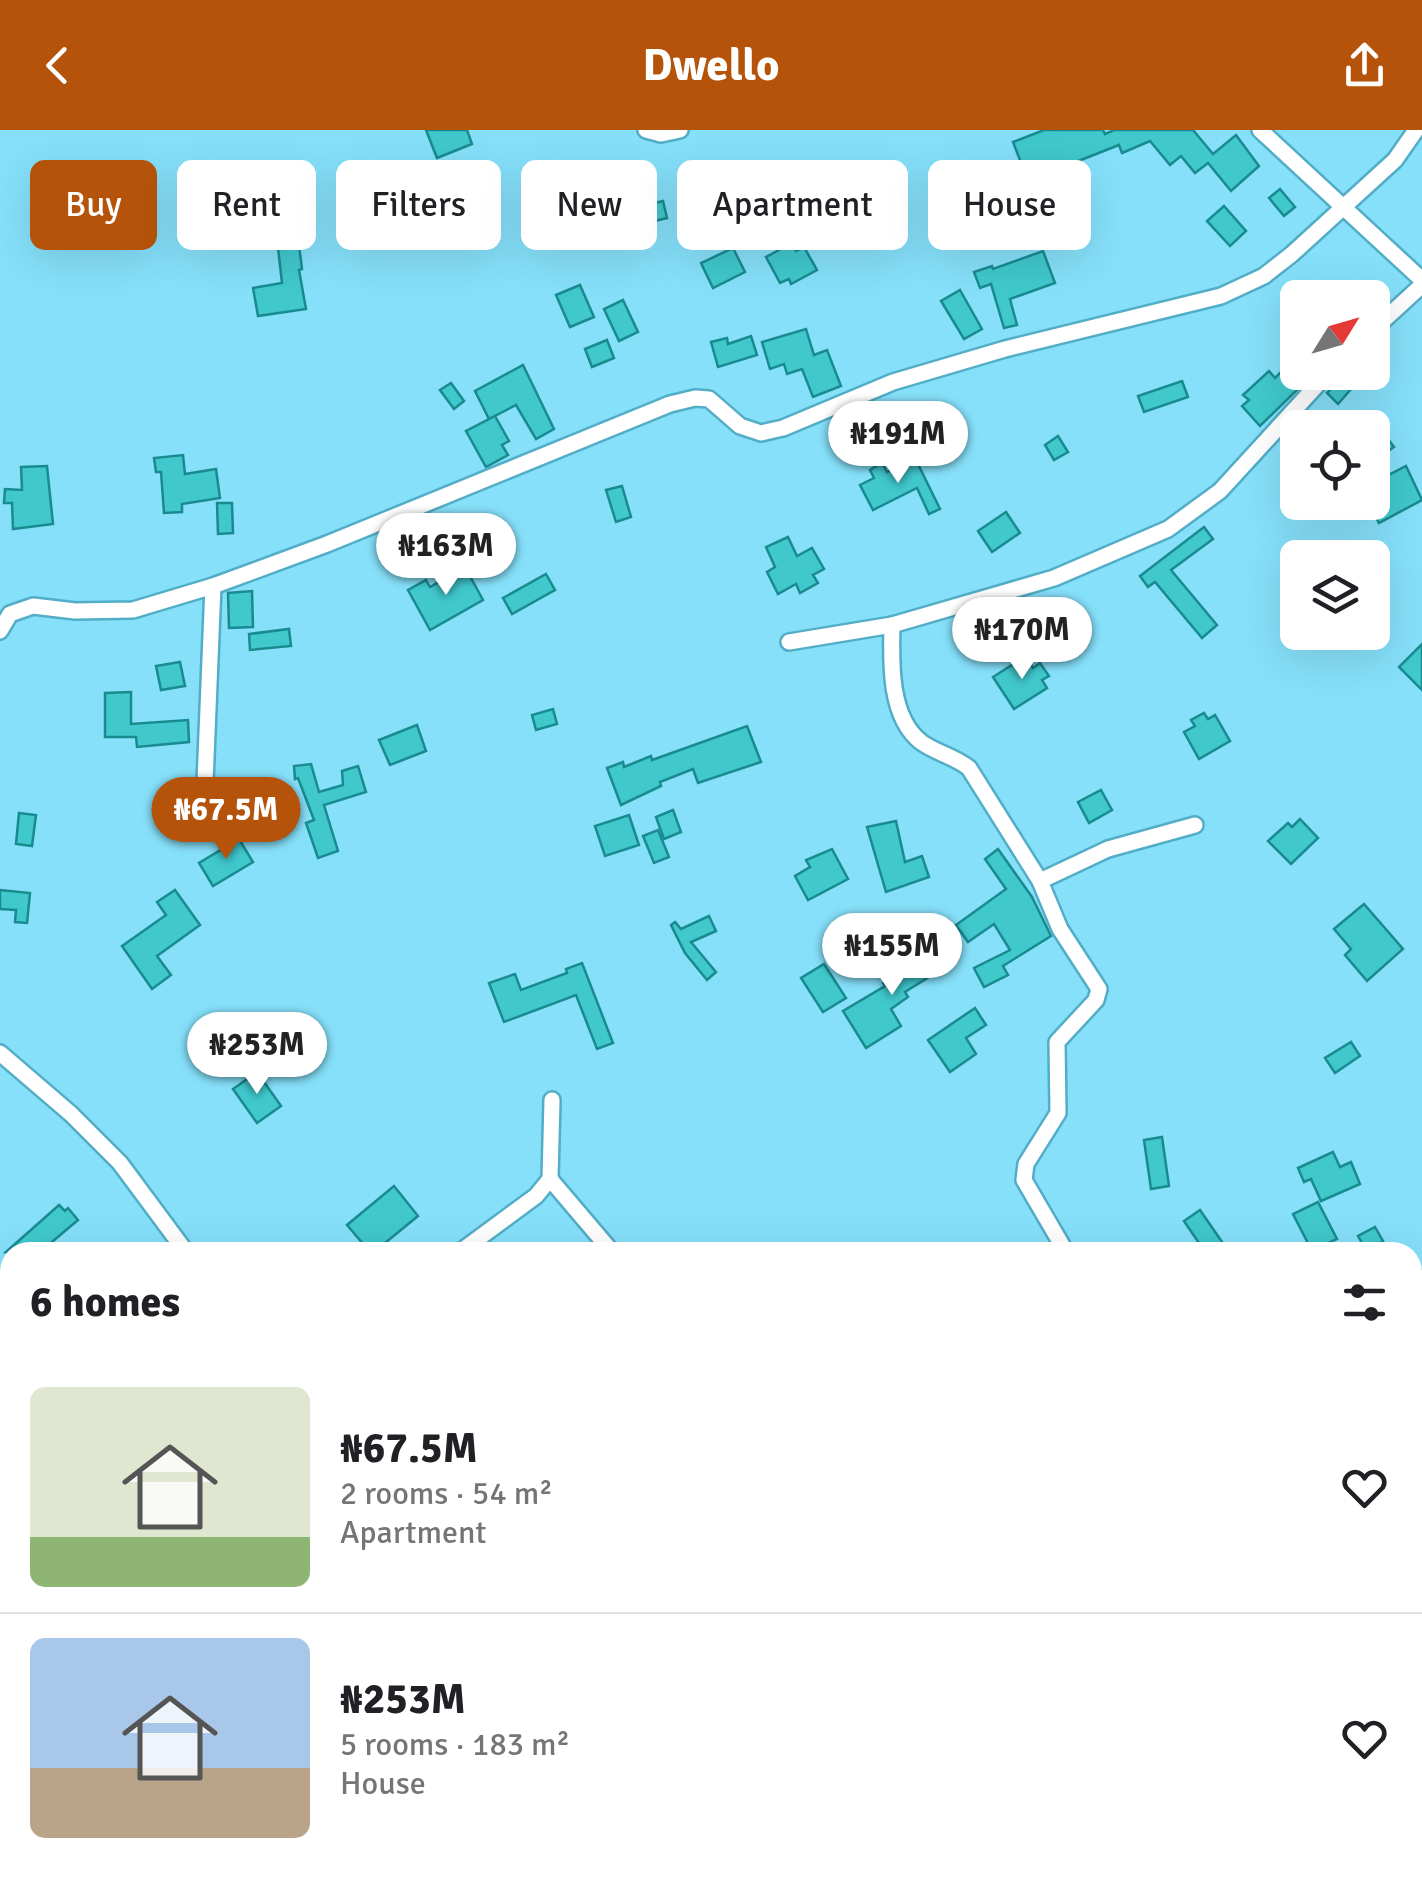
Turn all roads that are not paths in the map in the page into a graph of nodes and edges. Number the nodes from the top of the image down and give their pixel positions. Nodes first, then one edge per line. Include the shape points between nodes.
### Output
1 (646, 130) edge
2 (680, 130) edge
3 (1260, 130) edge
4 (1416, 130) edge
5 (1344, 208) junction
6 (1422, 282) edge
7 (1390, 313) edge
8 (1313, 390) edge
9 (213, 586) junction
10 (892, 625) junction
11 (0, 630) edge
12 (789, 642) dead end
13 (205, 782) dead end
14 (1195, 824) dead end
15 (1040, 880) junction
16 (0, 1053) edge
17 (552, 1100) dead end
18 (550, 1179) junction
19 (179, 1242) edge
20 (474, 1242) edge
21 (604, 1242) edge
22 (1060, 1242) edge

1 - 2 street
3 - 5 street
4 - 5 street
5 - 6 street
5 - 9 street via 1264,276 1221,296 893,382 761,433 740,426 709,399 670,404
6 - 7 street
8 - 10 street via 1220,491 1168,529 1054,578
9 - 11 street via 133,610 33,606 10,614
9 - 13 street
10 - 12 street
10 - 15 street via 891,661 909,730 969,768
14 - 15 street via 1108,849
15 - 22 street via 1060,928 1099,989 1057,1042 1058,1113 1026,1164 1024,1180
16 - 19 street via 120,1163
17 - 18 street
18 - 20 street
18 - 21 street

